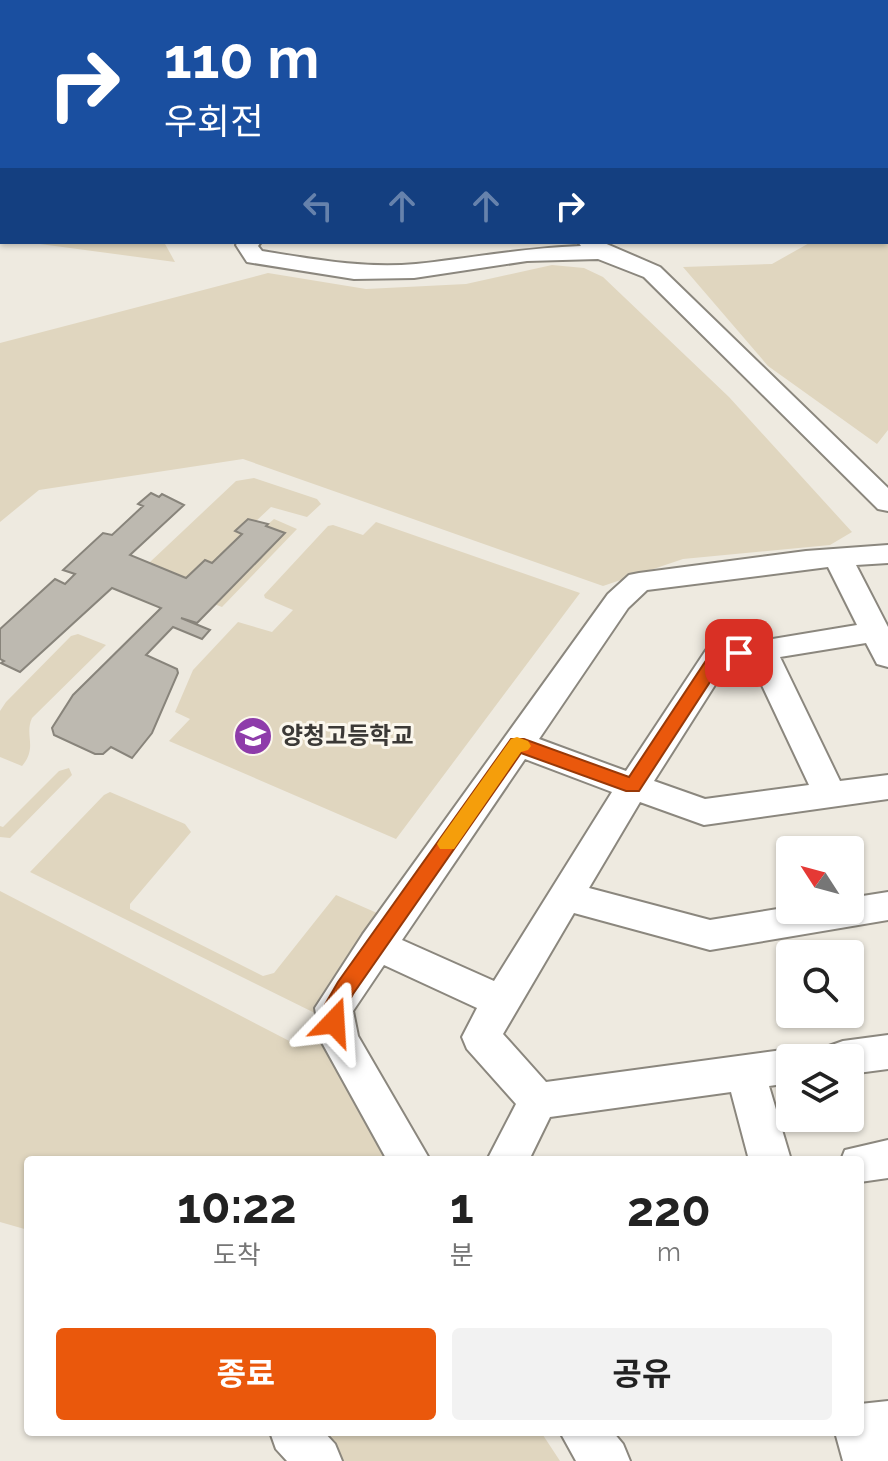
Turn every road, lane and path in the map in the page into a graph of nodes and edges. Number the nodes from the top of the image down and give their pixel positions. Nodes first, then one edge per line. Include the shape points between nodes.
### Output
1 (248, 244) edge
2 (557, 244) edge
3 (601, 250) edge
4 (527, 254) junction
5 (888, 503) edge
6 (888, 554) edge
7 (838, 558) junction
8 (882, 644) edge
9 (761, 650) junction
10 (517, 744) junction
11 (633, 786) junction
12 (888, 787) edge
13 (830, 795) junction
14 (566, 896) junction
15 (888, 906) edge
16 (376, 945) junction
17 (501, 1002) junction
18 (888, 1052) edge
19 (864, 1055) edge
20 (776, 1068) edge
21 (745, 1072) junction
22 (538, 1101) junction
23 (407, 1156) edge
24 (510, 1156) edge
25 (769, 1156) edge
26 (888, 1159) edge
27 (864, 1162) edge
28 (888, 1424) edge
29 (864, 1429) edge
30 (296, 1436) edge
31 (586, 1436) edge
32 (861, 1436) edge
33 (318, 1461) edge
34 (606, 1461) edge
35 (867, 1461) edge

1 - 4 street via 255,257 354,272 414,271
2 - 4 street
3 - 4 street
3 - 5 street via 650,261
6 - 7 street
7 - 8 street
7 - 10 street via 639,582 618,601
8 - 9 street
9 - 11 street via 717,657
9 - 13 street
10 - 11 street
10 - 16 street
11 - 13 street via 704,812
11 - 14 street
12 - 13 street
14 - 15 street via 710,935
14 - 17 street
16 - 17 street
16 - 23 street via 334,1008 334,1022
17 - 22 street via 481,1037
18 - 19 street
20 - 21 street
21 - 22 street
21 - 25 street
22 - 24 street
26 - 27 street
28 - 29 street
30 - 33 street
31 - 34 street
32 - 35 street

